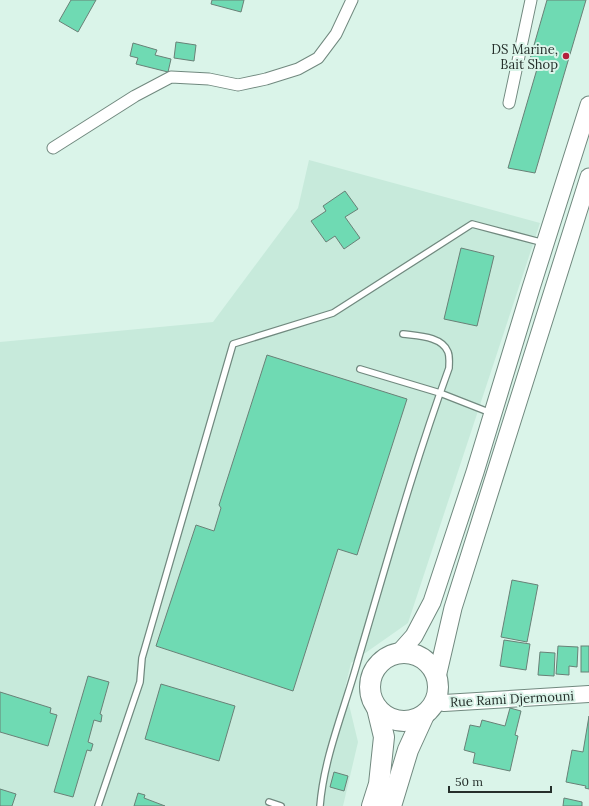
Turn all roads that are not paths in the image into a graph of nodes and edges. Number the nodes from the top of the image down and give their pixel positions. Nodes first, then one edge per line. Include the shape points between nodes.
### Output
1 (352, 0) edge
2 (531, 0) edge
3 (508, 103) dead end
4 (589, 105) edge
5 (53, 148) dead end
6 (589, 177) edge
7 (545, 243) junction
8 (403, 334) dead end
9 (360, 369) dead end
10 (440, 393) junction
11 (493, 413) junction
12 (398, 654) junction
13 (437, 677) junction
14 (589, 694) edge
15 (377, 708) junction
16 (430, 708) junction
17 (269, 802) dead end
18 (98, 806) edge
19 (281, 806) edge
20 (320, 806) edge
21 (372, 806) edge
22 (391, 806) edge

1 - 5 street via 336,34 318,58 298,69 266,80 238,85 209,79 171,77 135,96
2 - 3 street
4 - 7 main road
6 - 13 main road via 453,608
7 - 11 main road
7 - 18 lane via 472,224 333,313 233,344 142,658 140,682
8 - 10 lane via 434,340 448,351 449,368
9 - 10 lane
10 - 11 lane
10 - 20 lane via 408,488 357,666 341,712
11 - 12 main road via 432,602 414,636
12 - 13 highway via 422,658 431,666
12 - 15 highway via 378,665 372,675 371,698
13 - 16 highway via 438,689
14 - 16 main road, Rue Rami Djermouni via 444,703
15 - 16 highway via 384,716 404,722 415,720
15 - 21 highway via 384,737 379,784
16 - 22 highway via 408,750
17 - 19 lane

